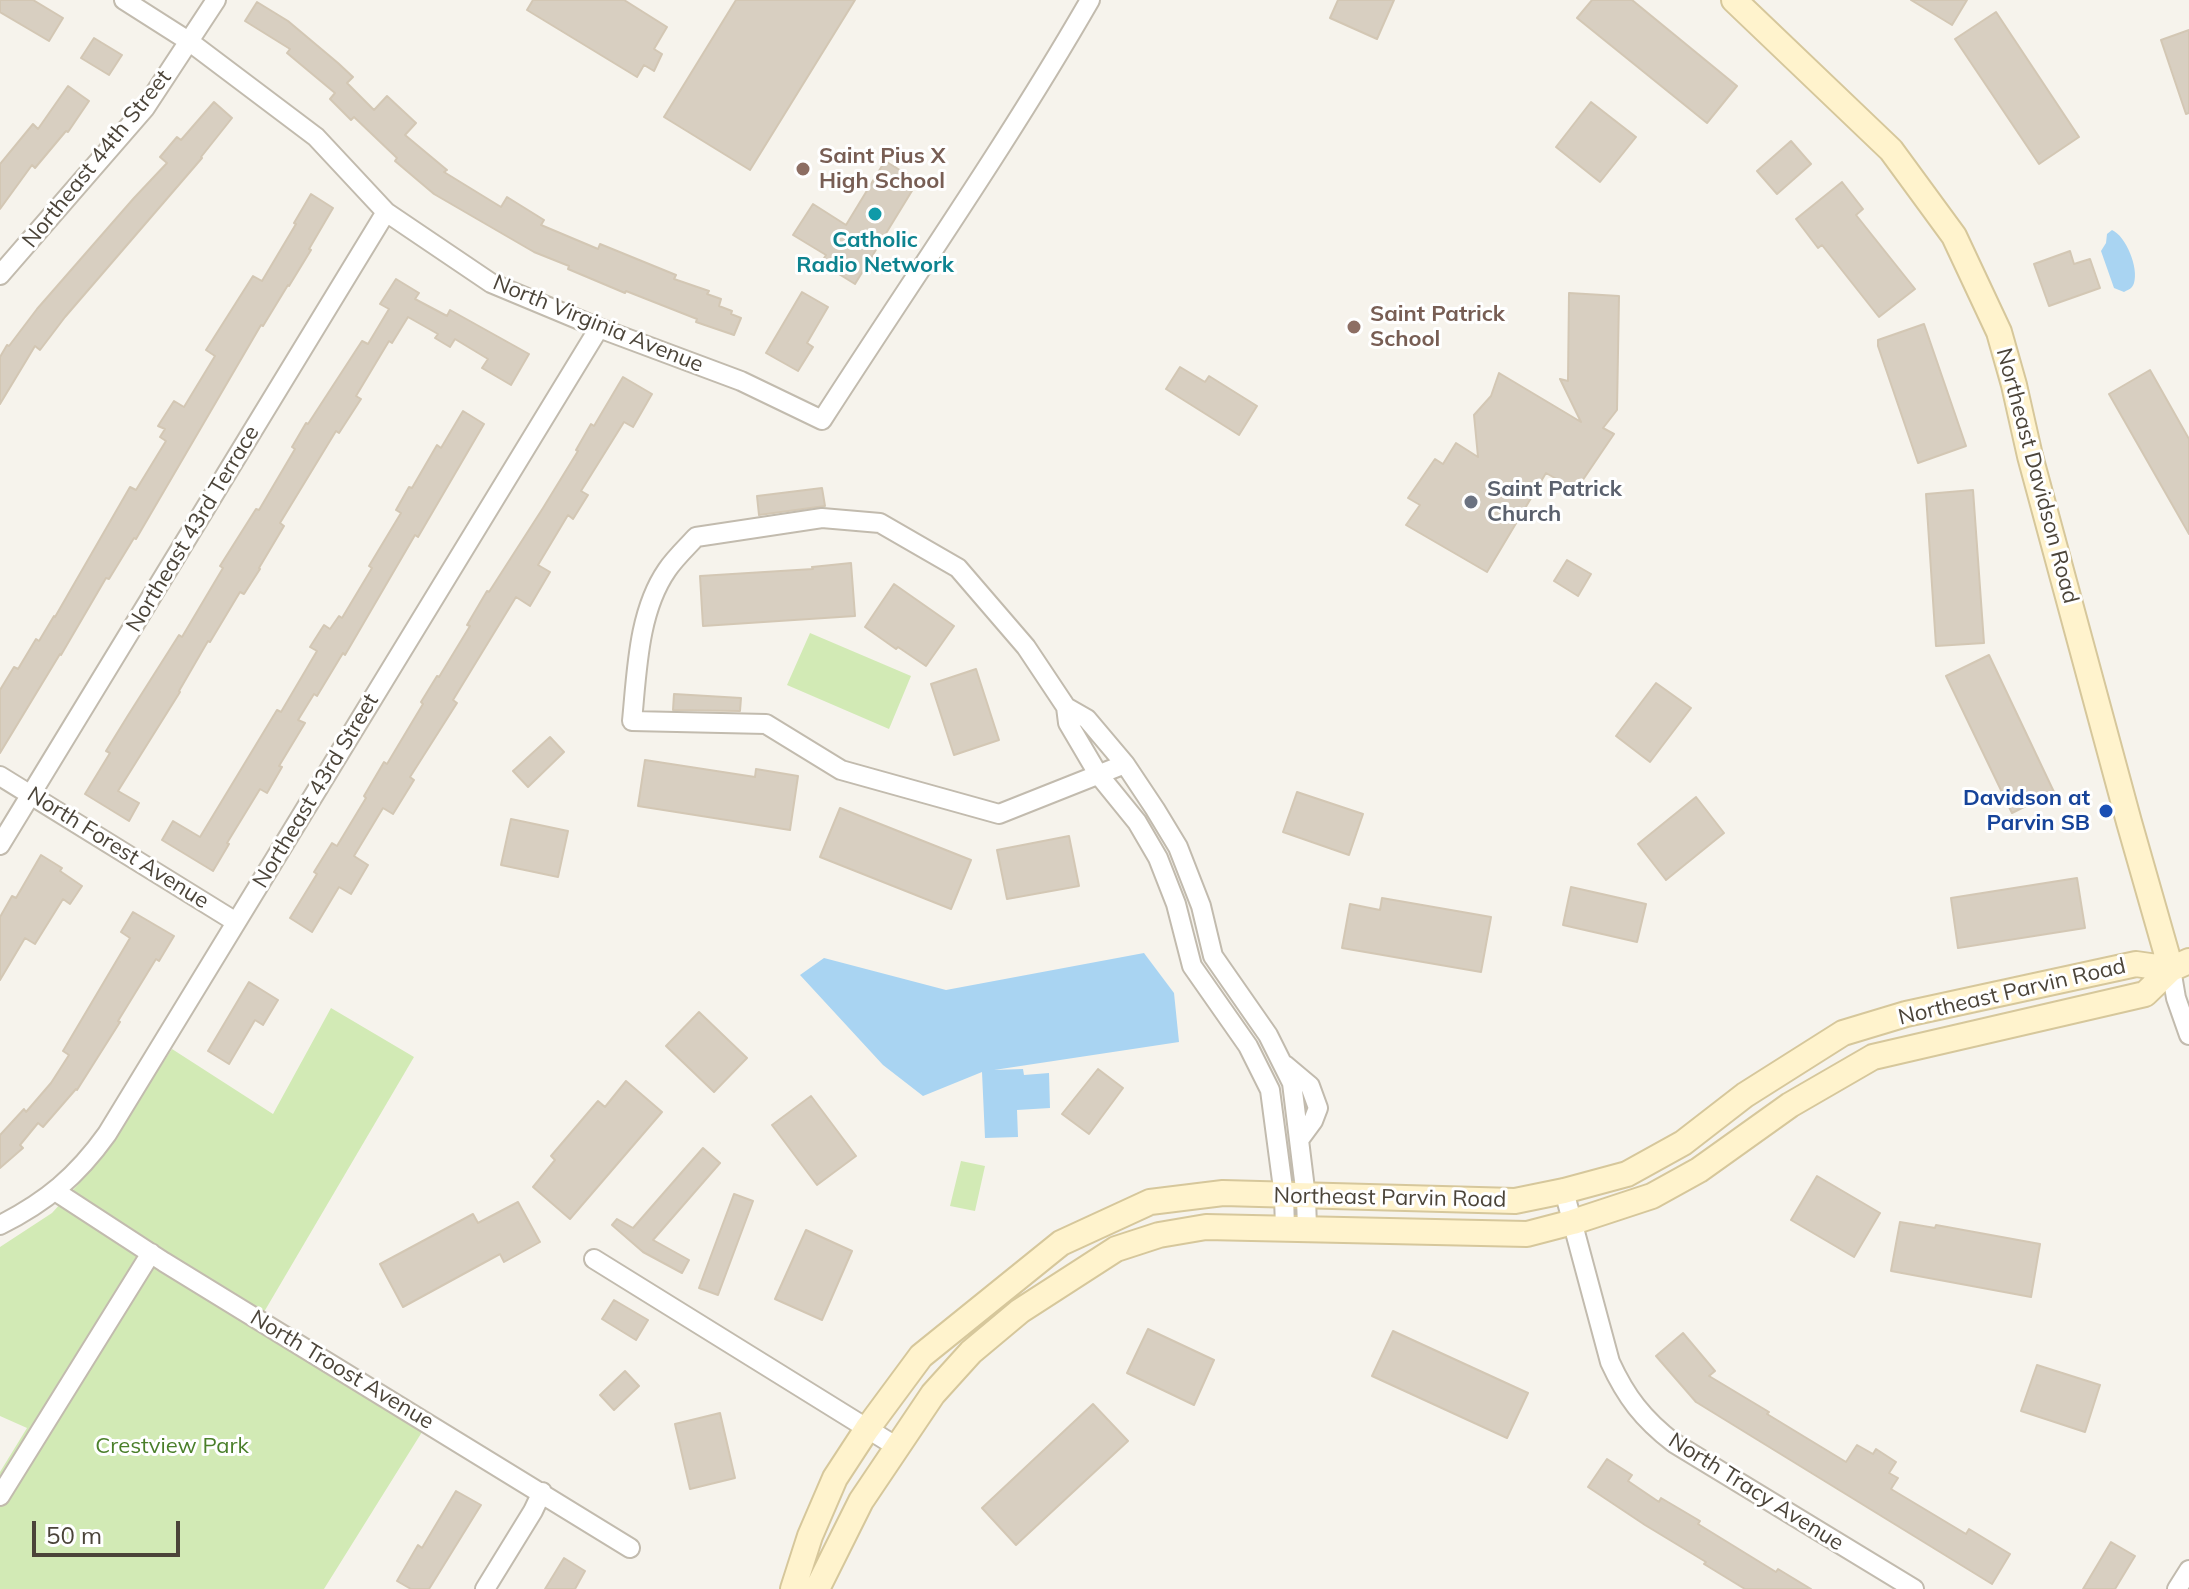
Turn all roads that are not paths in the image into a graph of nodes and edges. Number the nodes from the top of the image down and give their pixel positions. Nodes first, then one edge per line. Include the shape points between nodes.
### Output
1 (124, 0) edge
2 (216, 0) edge
3 (1090, 0) edge
4 (1734, 0) edge
5 (190, 42) junction
6 (386, 212) junction
7 (0, 275) edge
8 (599, 328) junction
9 (1066, 707) junction
10 (1125, 764) junction
11 (1098, 774) junction
12 (0, 776) edge
13 (31, 794) junction
14 (0, 845) edge
15 (236, 922) junction
16 (2180, 965) edge
17 (2189, 1035) edge
18 (1276, 1131) junction
19 (1298, 1134) junction
20 (1683, 1143) junction
21 (1699, 1170) junction
22 (55, 1191) junction
23 (1564, 1191) junction
24 (1295, 1196) junction
25 (1573, 1222) junction
26 (0, 1225) edge
27 (1296, 1228) junction
28 (151, 1253) junction
29 (594, 1259) dead end
30 (867, 1429) junction
31 (897, 1447) junction
32 (542, 1492) junction
33 (0, 1496) edge
34 (630, 1548) dead end
35 (2189, 1570) edge
36 (485, 1589) edge
37 (793, 1589) edge
38 (817, 1589) edge
39 (1914, 1589) edge
40 (2177, 1589) edge

1 - 5 street, North Virginia Avenue
2 - 5 street, Northeast 44th Street
3 - 8 street, North Virginia Avenue via 992,162 822,420 741,381
4 - 16 main road, Northeast Davidson Road via 1891,150 1954,236 1993,318 2124,807
5 - 6 street, North Virginia Avenue via 316,137
5 - 7 street, Northeast 44th Street via 145,108
6 - 8 street, North Virginia Avenue via 491,283
6 - 13 street, Northeast 43rd Terrace
8 - 15 street, Northeast 43rd Street
9 - 10 street via 1087,719
9 - 11 street via 1068,723
9 - 11 street via 1026,647 958,568 880,523 822,518 696,537 667,570 648,608 632,721 766,724 841,770 999,814
10 - 11 street
10 - 19 street via 1178,847 1213,956 1282,1063 1310,1086 1318,1108
11 - 18 street via 1158,858 1192,966 1248,1046 1270,1090
12 - 13 street, North Forest Avenue
13 - 14 street, Northeast 43rd Terrace
13 - 15 street, North Forest Avenue
15 - 22 street, Northeast 43rd Street via 107,1134
16 - 17 street, Northeast Davidson Road via 2176,998
16 - 20 main road, Northeast Parvin Road via 2136,964 1906,1014 1843,1033 1745,1095
16 - 21 main road, Northeast Parvin Road via 2145,994 1873,1057 1790,1105
18 - 19 street
18 - 24 street
19 - 24 street
20 - 21 main road
20 - 23 main road, Northeast Parvin Road via 1627,1174
21 - 25 main road, Northeast Parvin Road via 1652,1196
22 - 26 street, Northeast 43rd Street
22 - 28 street, North Troost Avenue
23 - 24 main road, Northeast Parvin Road via 1515,1201
23 - 25 street, North Tracy Avenue
24 - 27 street
24 - 30 main road, Northeast Parvin Road via 1223,1193 1150,1202 1061,1243 921,1356
25 - 27 main road, Northeast Parvin Road via 1527,1234
25 - 39 street, North Tracy Avenue via 1610,1362 1621,1386 1653,1427
27 - 31 main road, Northeast Parvin Road via 1206,1227 1116,1249 1020,1311 971,1352 933,1394
28 - 32 street, North Troost Avenue
28 - 33 street
29 - 30 street
30 - 31 street
30 - 37 main road, Northeast Parvin Road via 835,1478
31 - 38 main road, Northeast Parvin Road via 861,1501
32 - 34 street, North Troost Avenue
32 - 36 street
35 - 40 street

